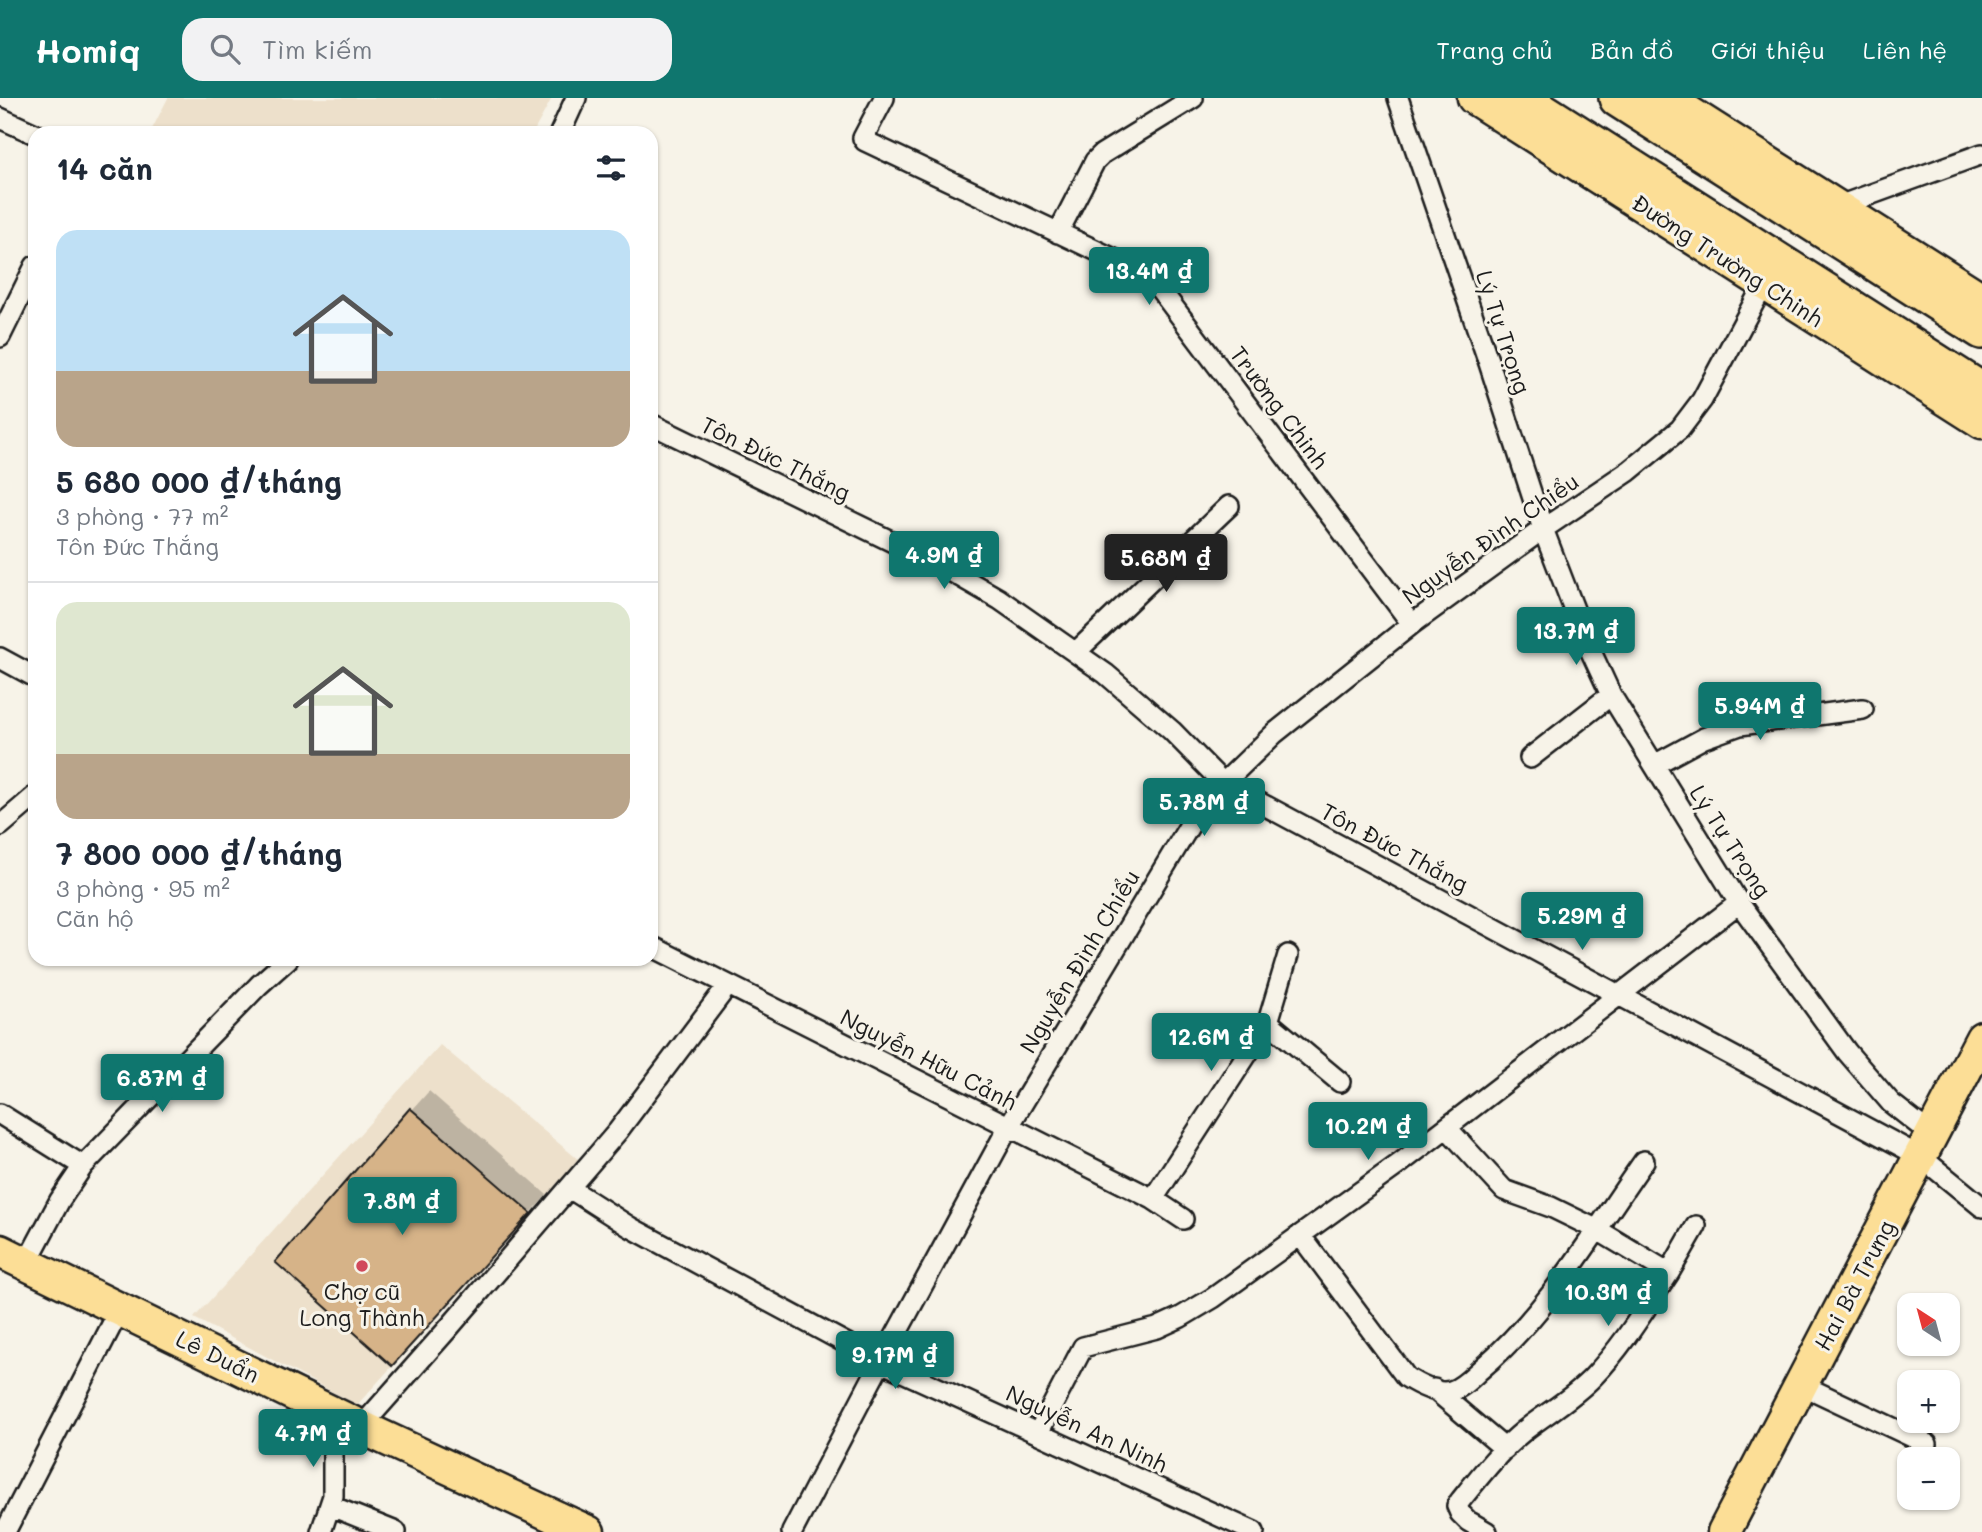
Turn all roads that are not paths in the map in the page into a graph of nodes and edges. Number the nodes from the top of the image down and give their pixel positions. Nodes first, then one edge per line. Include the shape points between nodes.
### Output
1 (576, 98) edge
2 (884, 98) edge
3 (1193, 98) edge
4 (1398, 98) edge
5 (1474, 98) edge
6 (1521, 98) edge
7 (1618, 98) edge
8 (1666, 98) edge
9 (0, 118) edge
10 (563, 126) edge
11 (28, 132) edge
12 (1982, 154) edge
13 (1830, 218) junction
14 (1058, 233) junction
15 (1770, 273) junction
16 (28, 280) edge
17 (1982, 299) edge
18 (1982, 330) edge
19 (0, 337) edge
20 (1982, 392) edge
21 (1982, 422) edge
22 (658, 427) edge
23 (1228, 506) dead end
24 (1543, 529) junction
25 (1412, 624) junction
26 (1076, 652) junction
27 (0, 659) edge
28 (28, 673) edge
29 (1611, 695) junction
30 (1863, 709) dead end
31 (1530, 758) dead end
32 (1654, 765) junction
33 (1223, 783) junction
34 (28, 802) edge
35 (0, 826) edge
36 (1739, 903) junction
37 (658, 950) edge
38 (1289, 955) dead end
39 (280, 966) edge
40 (728, 985) junction
41 (1619, 995) junction
42 (1268, 1022) junction
43 (1982, 1038) edge
44 (1340, 1082) dead end
45 (0, 1114) edge
46 (1009, 1126) junction
47 (1447, 1128) junction
48 (1926, 1146) junction
49 (1644, 1161) dead end
50 (83, 1166) junction
51 (569, 1188) junction
52 (1153, 1199) junction
53 (1982, 1207) edge
54 (1183, 1219) dead end
55 (1696, 1226) dead end
56 (1596, 1229) junction
57 (1300, 1235) junction
58 (13, 1256) edge
59 (1669, 1273) junction
60 (120, 1309) junction
61 (881, 1362) junction
62 (1801, 1385) junction
63 (1434, 1389) junction
64 (333, 1412) junction
65 (361, 1427) junction
66 (1038, 1433) junction
67 (1927, 1444) dead end
68 (1505, 1449) junction
69 (331, 1506) junction
70 (5, 1532) edge
71 (321, 1532) edge
72 (396, 1532) edge
73 (588, 1532) edge
74 (792, 1532) edge
75 (1254, 1532) edge
76 (1487, 1532) edge
77 (1724, 1532) edge

1 - 10 street
2 - 14 street, Trường Chinh via 865,141
3 - 14 street via 1101,154
4 - 24 street, Lý Tự Trọng
5 - 15 main road, Đường Trường Chinh
6 - 15 highway, Đường Trường Chinh
7 - 13 highway
8 - 13 main road
9 - 11 street
12 - 13 street
13 - 17 main road
13 - 18 highway
14 - 25 street, Trường Chinh via 1150,276
15 - 20 highway, Đường Trường Chinh
15 - 21 main road, Đường Trường Chinh
15 - 24 street, Nguyễn Đình Chiểu via 1702,400 1680,429 1629,471
16 - 19 street
22 - 26 street, Tôn Đức Thắng via 940,565
23 - 26 street
24 - 25 street, Nguyễn Đình Chiểu
24 - 29 street, Lý Tự Trọng
25 - 33 street, Nguyễn Đình Chiểu via 1275,733
26 - 33 street, Tôn Đức Thắng via 1172,731
27 - 28 street
29 - 31 street
29 - 32 street, Lý Tự Trọng
30 - 32 street via 1740,725
32 - 36 street, Lý Tự Trọng
33 - 41 street, Tôn Đức Thắng
33 - 46 street, Nguyễn Đình Chiểu via 1191,820
34 - 35 street
36 - 41 street
36 - 48 street, Lý Tự Trọng via 1870,1081
37 - 40 street, Nguyễn Hữu Cảnh
38 - 42 street
39 - 50 street
40 - 46 street, Nguyễn Hữu Cảnh
40 - 51 street
41 - 47 street
41 - 48 street, Tôn Đức Thắng
42 - 44 street
42 - 52 street
43 - 48 main road, Hai Bà Trưng
45 - 50 street
46 - 52 street, Nguyễn Hữu Cảnh
46 - 61 street, Nguyễn Đình Chiểu
47 - 56 street via 1504,1189
47 - 57 street
48 - 53 street, Lý Tự Trọng
48 - 62 main road, Hai Bà Trưng
49 - 56 street
50 - 58 street
51 - 61 street, Nguyễn An Ninh via 630,1227
51 - 65 street
52 - 54 street, Nguyễn Hữu Cảnh
55 - 59 street
56 - 59 street
56 - 63 street via 1537,1314 1494,1358 1458,1388 1447,1392
57 - 63 street via 1406,1377
57 - 66 street via 1181,1317 1083,1348
58 - 60 main road, Lê Duẩn
59 - 68 street via 1618,1350 1591,1379
60 - 64 main road, Lê Duẩn
60 - 70 street
61 - 66 street, Nguyễn An Ninh
61 - 74 street, Nguyễn Đình Chiểu
62 - 67 street
62 - 77 main road, Hai Bà Trưng
63 - 68 street
64 - 65 main road, Lê Duẩn
64 - 69 street
65 - 73 main road, Lê Duẩn
66 - 75 street, Nguyễn An Ninh
68 - 76 street via 1457,1506 1468,1521
69 - 71 street
69 - 72 street

